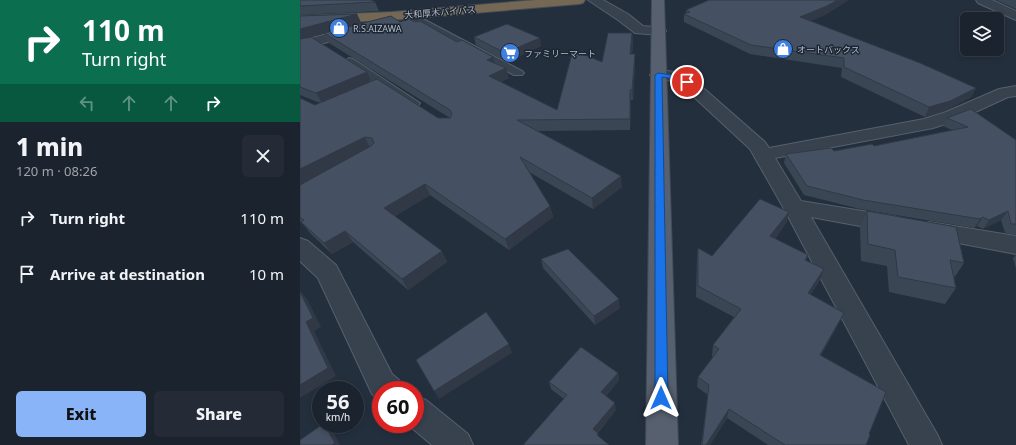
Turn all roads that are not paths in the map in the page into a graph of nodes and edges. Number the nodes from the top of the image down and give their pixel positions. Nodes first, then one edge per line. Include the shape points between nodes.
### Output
1 (464, 0) edge
2 (579, 0) edge
3 (594, 0) edge
4 (658, 0) edge
5 (982, 0) edge
6 (300, 9) edge
7 (408, 14) junction
8 (392, 16) junction
9 (1016, 16) edge
10 (300, 20) edge
11 (659, 31) junction
12 (318, 41) junction
13 (300, 45) edge
14 (518, 73) dead end
15 (658, 75) junction
16 (383, 83) junction
17 (370, 89) edge
18 (1016, 91) edge
19 (422, 108) edge
20 (762, 155) junction
21 (794, 207) junction
22 (1016, 245) edge
23 (300, 247) edge
24 (381, 381) edge
25 (424, 418) edge
26 (458, 445) edge
27 (662, 445) edge
28 (926, 445) edge

1 - 6 highway, 大和厚木バイパス
2 - 7 highway, 大和厚木バイパス
3 - 11 street via 640,30
4 - 11 main road
5 - 9 street
7 - 8 highway, 大和厚木バイパス
7 - 14 lane
8 - 10 highway, 大和厚木バイパス
8 - 12 street via 389,21
11 - 15 main road
12 - 13 street
12 - 16 lane
15 - 20 street via 676,77 687,82 758,146
15 - 27 main road
16 - 17 lane
16 - 19 lane
18 - 20 street via 1005,92 952,116 927,124
20 - 21 street
21 - 22 street
21 - 28 street
23 - 24 street via 327,272
25 - 26 street

